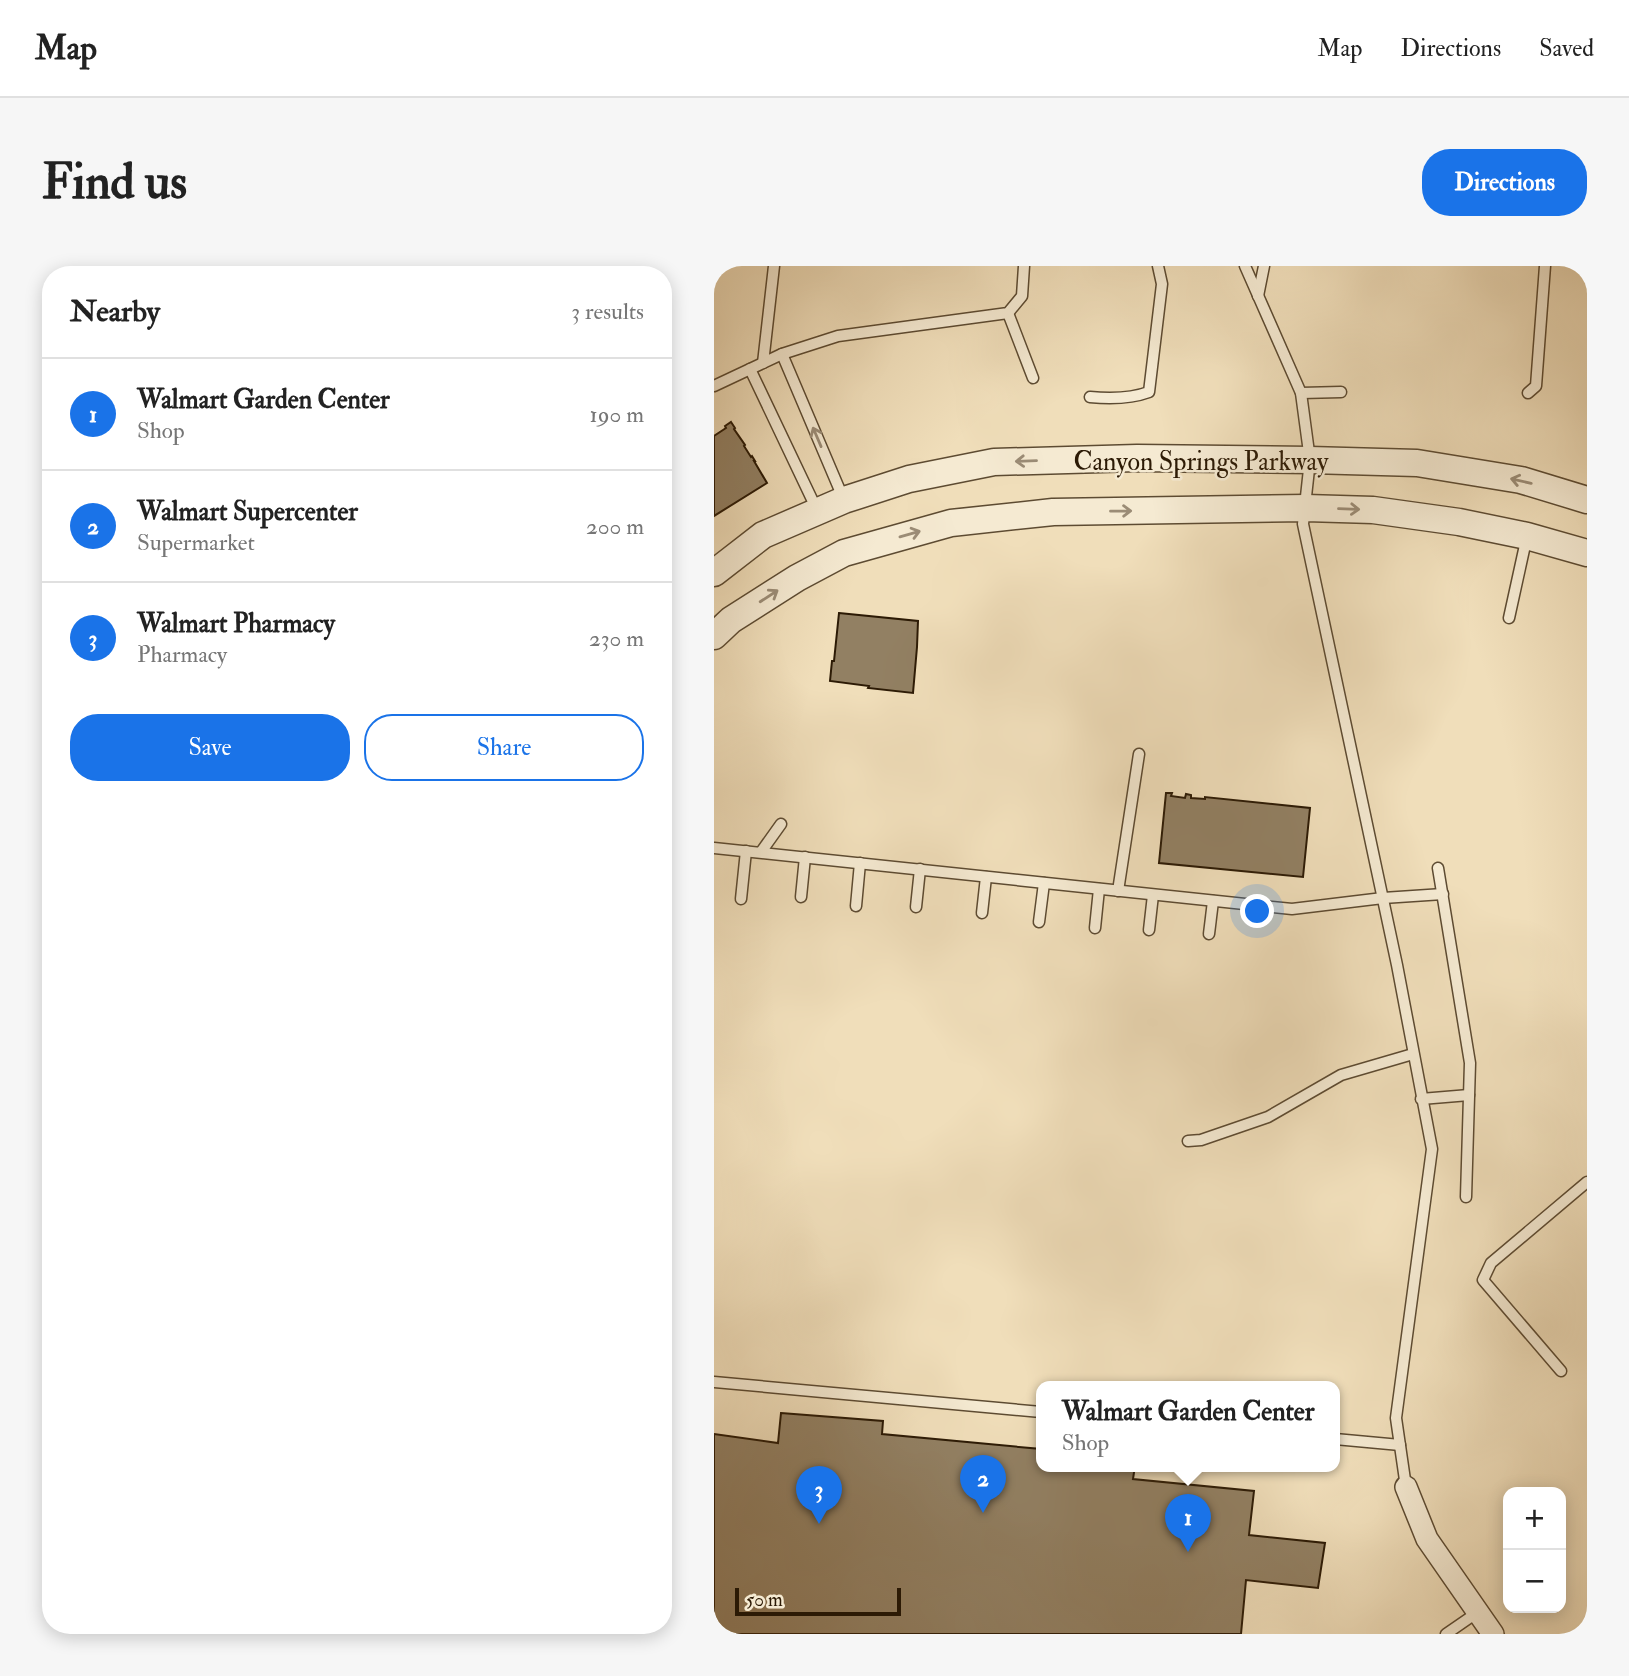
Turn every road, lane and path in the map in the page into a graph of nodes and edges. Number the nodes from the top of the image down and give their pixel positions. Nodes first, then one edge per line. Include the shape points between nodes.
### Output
1 (774, 266) edge
2 (1024, 266) edge
3 (1158, 266) edge
4 (1245, 266) edge
5 (1264, 266) edge
6 (1545, 266) edge
7 (1258, 296) junction
8 (1008, 313) junction
9 (782, 354) junction
10 (763, 363) junction
11 (750, 369) junction
12 (1033, 378) dead end
13 (714, 386) edge
14 (1341, 392) dead end
15 (1301, 393) junction
16 (1528, 393) dead end
17 (1090, 397) dead end
18 (1310, 460) junction
19 (844, 500) junction
20 (1587, 500) edge
21 (1306, 508) junction
22 (818, 512) junction
23 (1527, 536) junction
24 (1587, 553) edge
25 (714, 573) edge
26 (1509, 618) dead end
27 (714, 636) edge
28 (1139, 754) dead end
29 (781, 824) dead end
30 (714, 848) edge
31 (747, 851) junction
32 (761, 852) junction
33 (805, 858) junction
34 (860, 863) junction
35 (1438, 868) dead end
36 (919, 869) junction
37 (986, 877) junction
38 (1044, 883) junction
39 (1099, 888) junction
40 (1118, 891) junction
41 (1443, 894) junction
42 (1153, 895) junction
43 (801, 897) dead end
44 (1383, 898) junction
45 (741, 899) dead end
46 (1213, 901) junction
47 (856, 906) dead end
48 (916, 907) dead end
49 (982, 914) dead end
50 (1039, 922) dead end
51 (1095, 928) dead end
52 (1149, 930) dead end
53 (1209, 934) dead end
54 (1413, 1054) junction
55 (1469, 1095) junction
56 (1422, 1099) junction
57 (1188, 1141) dead end
58 (1587, 1182) edge
59 (1466, 1196) dead end
60 (1561, 1371) dead end
61 (714, 1382) edge
62 (1036, 1412) edge
63 (1340, 1439) edge
64 (1400, 1445) junction
65 (1406, 1487) joint
66 (1478, 1612) junction
67 (1446, 1634) edge
68 (1493, 1634) edge

1 - 10 lane
2 - 8 lane via 1022,296
3 - 17 lane via 1162,284 1149,392 1136,397
4 - 7 lane
5 - 7 lane
6 - 16 lane via 1536,386
7 - 15 lane
8 - 9 lane via 838,337
8 - 12 lane
9 - 10 lane
19 -> 9 lane
10 - 11 lane
11 - 13 lane
11 - 22 lane
14 - 15 lane
15 - 18 lane
18 -> 19 street, Canyon Springs Parkway via 994,462 909,479
20 -> 18 street, Canyon Springs Parkway via 1521,480 1417,463
18 - 21 lane
19 - 22 street, Canyon Springs Parkway
21 -> 23 street, Canyon Springs Parkway via 1373,510
27 -> 21 street, Canyon Springs Parkway via 797,578 844,553 951,523 1040,513
21 - 44 lane via 1303,524
22 - 25 street, Canyon Springs Parkway via 763,535
23 - 24 street, Canyon Springs Parkway
23 - 26 lane
28 - 40 lane
29 - 32 lane
30 - 31 lane
31 - 32 lane
31 - 45 lane
32 - 33 lane
33 - 34 lane
33 - 43 lane
34 - 36 lane
34 - 47 lane
35 - 41 lane
36 - 37 lane
36 - 48 lane
37 - 38 lane
37 - 49 lane
38 - 39 lane
38 - 50 lane
39 - 40 lane
39 - 51 lane
40 - 42 lane
41 - 44 lane
41 - 55 lane via 1470,1063
42 - 46 lane
42 - 52 lane
44 - 46 lane via 1292,909
44 - 54 lane
46 - 53 lane
54 - 56 lane
54 - 57 lane via 1341,1075 1268,1117
55 - 56 lane
55 - 59 lane
56 - 64 lane via 1432,1149 1396,1418
58 - 60 lane via 1491,1263 1483,1280
61 - 62 lane
63 - 64 lane
64 - 65 lane
65 - 66 street via 1427,1539
66 - 67 lane
66 - 68 street

